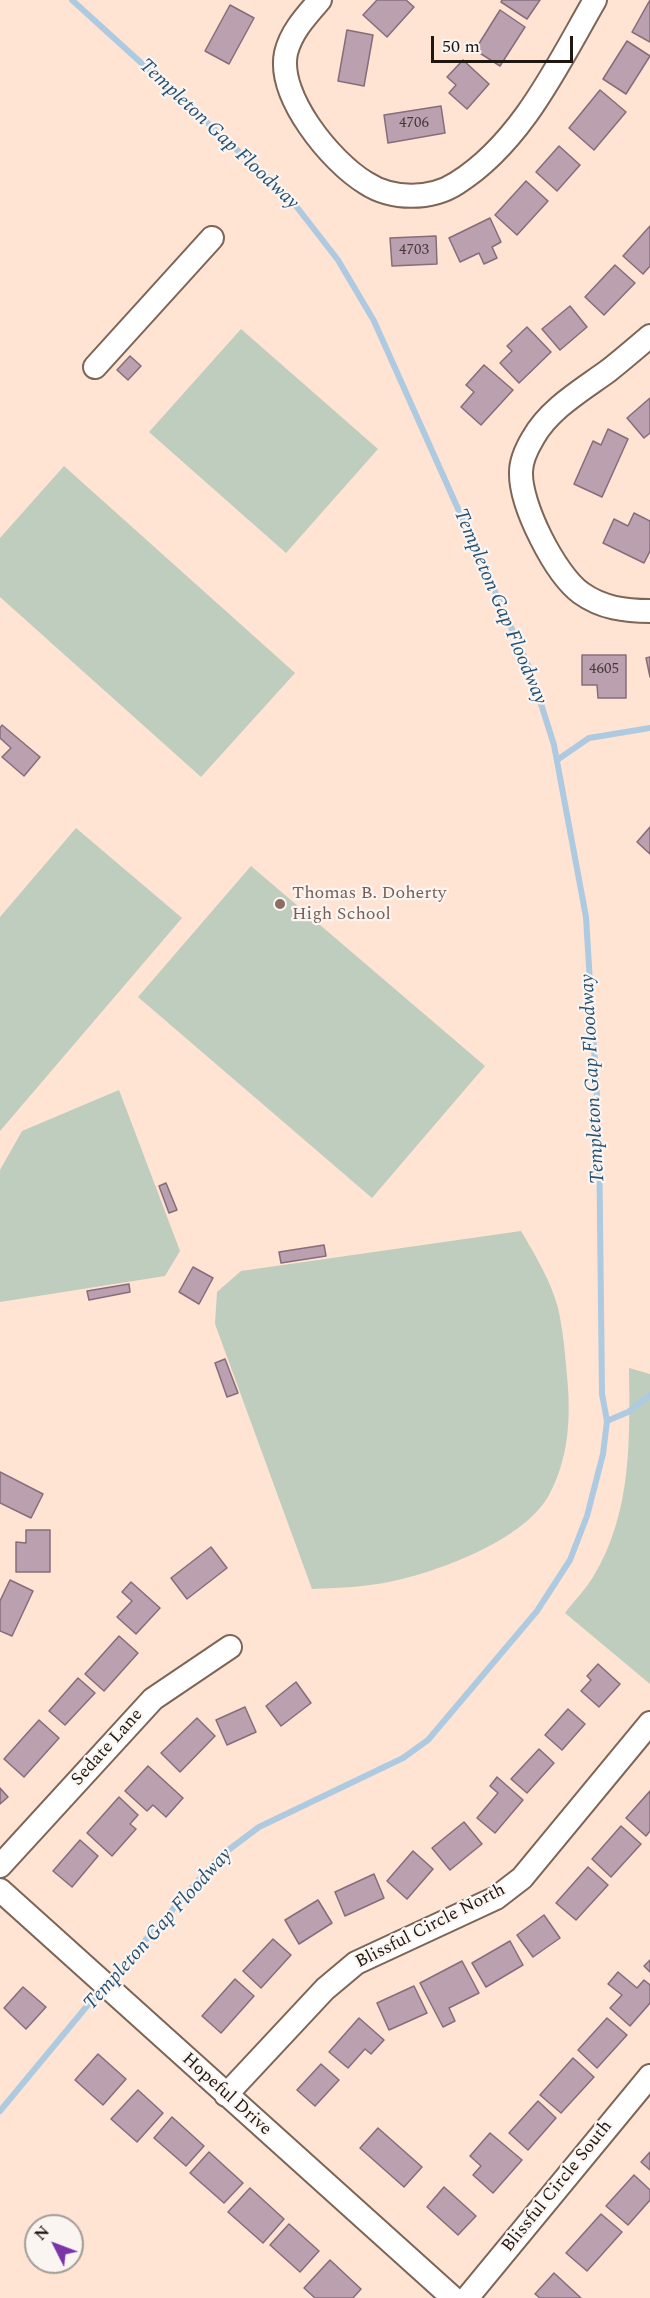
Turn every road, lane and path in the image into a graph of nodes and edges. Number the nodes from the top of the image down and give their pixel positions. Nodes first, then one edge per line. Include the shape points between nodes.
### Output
1 (320, 0) edge
2 (596, 0) edge
3 (212, 238) dead end
4 (650, 336) edge
5 (95, 367) dead end
6 (650, 611) edge
7 (230, 1647) dead end
8 (650, 1723) edge
9 (0, 1866) edge
10 (0, 1890) edge
11 (650, 2076) edge
12 (226, 2095) junction
13 (453, 2298) edge
14 (467, 2298) edge

1 - 2 street via 294,31 286,54 291,94 302,116 348,169 367,184 411,196 434,194 456,184 507,139 543,89
3 - 5 street
4 - 6 street via 550,416 534,435 521,470 528,508 563,575 580,592 601,604 625,611
7 - 9 street, Sedate Lane via 153,1699
8 - 12 street, Blissful Circle North via 522,1878 496,1898 356,1963 325,1989
10 - 12 street, Hopeful Drive
11 - 14 street, Blissful Circle South
12 - 13 street, Hopeful Drive

